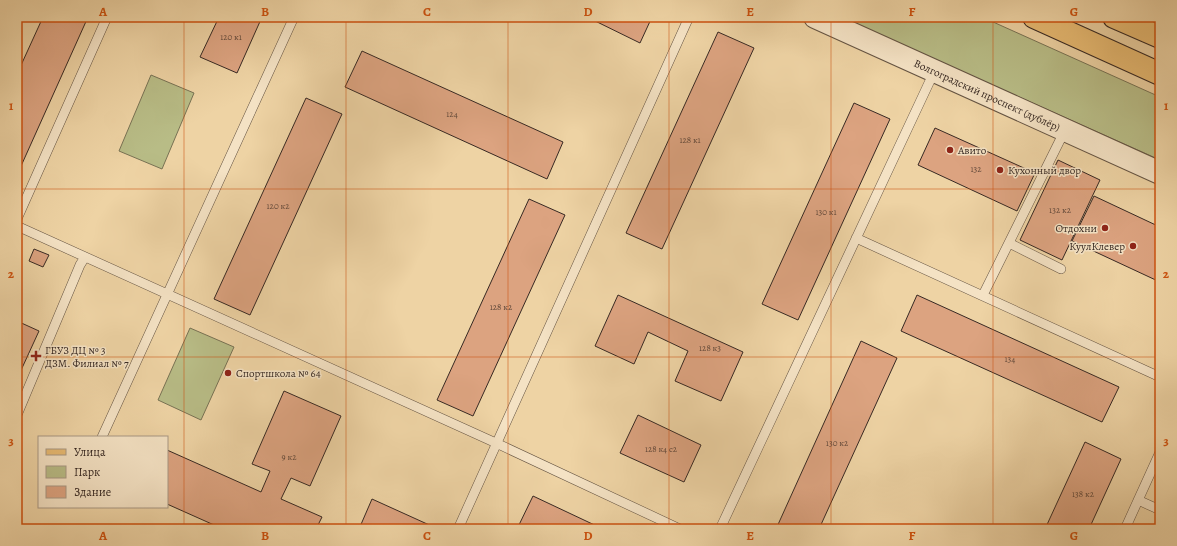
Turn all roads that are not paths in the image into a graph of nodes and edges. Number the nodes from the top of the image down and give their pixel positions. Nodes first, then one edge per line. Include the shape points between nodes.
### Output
1 (107, 17) edge
2 (294, 17) edge
3 (689, 17) edge
4 (815, 17) edge
5 (1034, 17) edge
6 (1114, 17) edge
7 (1160, 37) edge
8 (935, 70) junction
9 (1160, 74) edge
10 (1065, 130) junction
11 (1160, 173) edge
12 (17, 219) edge
13 (17, 226) edge
14 (856, 238) junction
15 (1009, 243) junction
16 (85, 257) junction
17 (1061, 269) dead end
18 (166, 294) junction
19 (983, 295) junction
20 (1160, 377) edge
21 (17, 415) edge
22 (102, 436) edge
23 (496, 443) junction
24 (1160, 452) edge
25 (1138, 500) junction
26 (1160, 510) edge
27 (458, 529) edge
28 (680, 529) edge
29 (720, 529) edge
30 (1125, 529) edge

1 - 12 lane
2 - 18 lane
3 - 23 lane
4 - 8 street, Волгоградский проспект (дублёр)
5 - 9 main road
6 - 7 main road
8 - 10 street, Волгоградский проспект (дублёр)
8 - 14 lane
10 - 11 street, Волгоградский проспект (дублёр)
10 - 15 lane
13 - 16 lane
14 - 19 lane
14 - 29 lane
15 - 17 lane
15 - 19 lane
16 - 18 lane
16 - 21 lane
18 - 22 lane
18 - 23 lane
19 - 20 lane
23 - 27 lane
23 - 28 lane
24 - 25 lane
25 - 26 lane
25 - 30 lane

